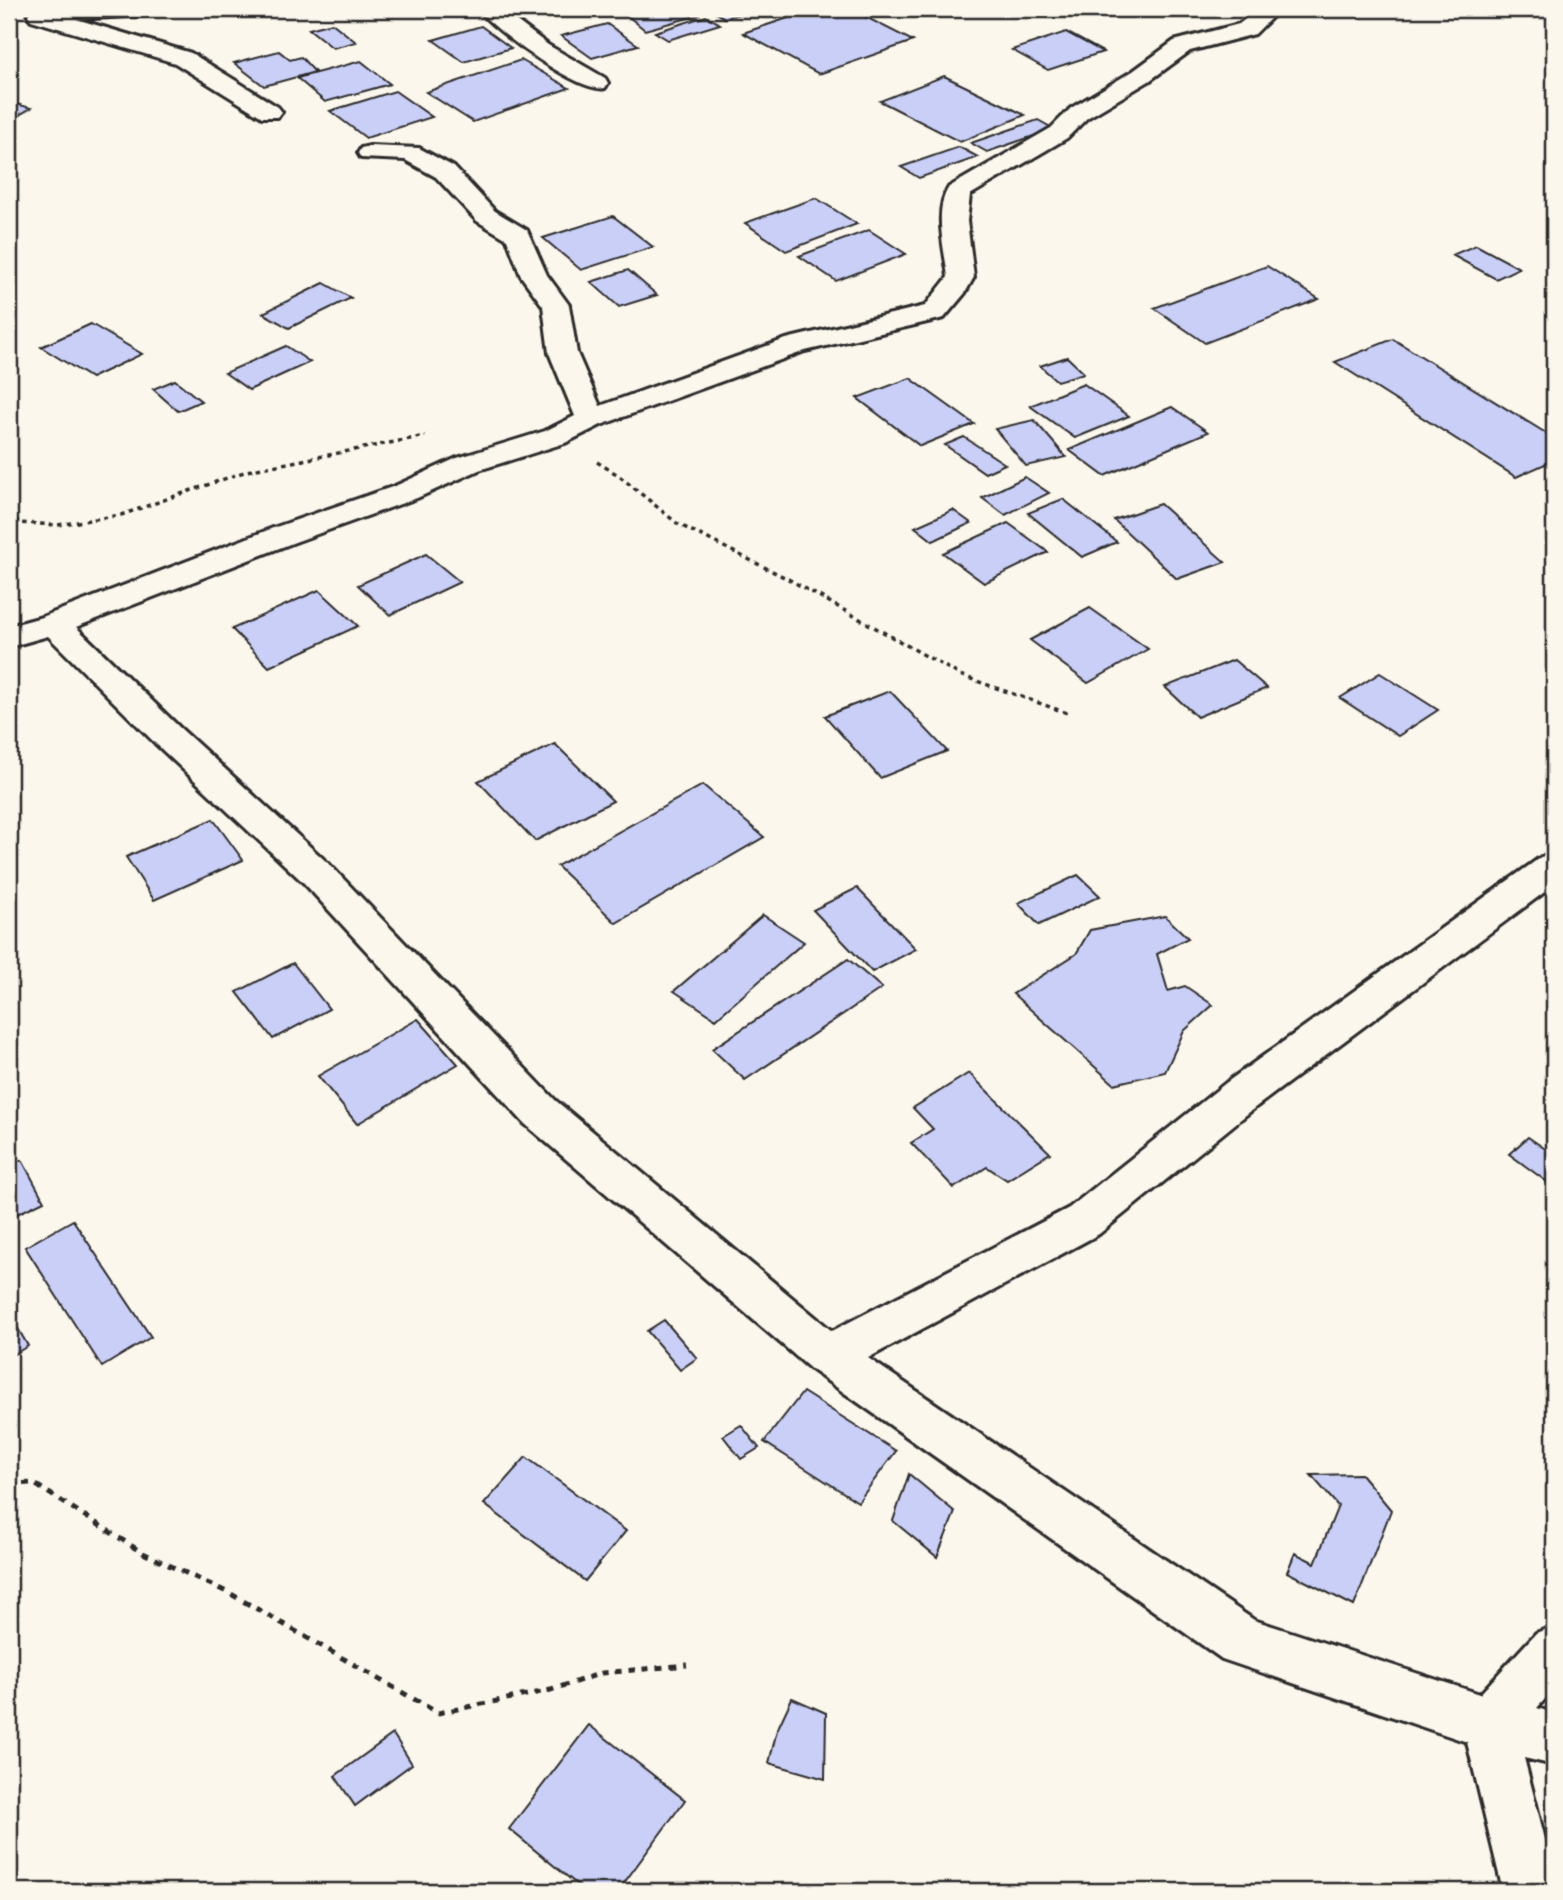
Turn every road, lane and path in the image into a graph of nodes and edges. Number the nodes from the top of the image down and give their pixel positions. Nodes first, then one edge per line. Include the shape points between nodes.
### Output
1 (145, 9) edge
2 (489, 9) edge
3 (1261, 9) edge
4 (33, 12) edge
5 (597, 83) dead end
6 (270, 112) dead end
7 (370, 153) dead end
8 (592, 419) junction
9 (432, 435) dead end
10 (555, 437) junction
11 (9, 512) edge
12 (54, 624) junction
13 (9, 637) edge
14 (1070, 714) dead end
15 (1554, 866) edge
16 (828, 1356) junction
17 (9, 1484) edge
18 (1554, 1651) edge
19 (687, 1665) dead end
20 (1489, 1723) junction
21 (1554, 1739) edge
22 (1531, 1891) edge

1 - 4 street
2 - 5 street via 555,61
3 - 8 street via 1263,15 1247,29 1182,46 1079,113 1059,134 957,192 954,221 961,276 934,312 796,345
4 - 6 street via 183,58
7 - 8 street via 410,153 445,172 486,216 518,235 534,276 556,305 563,353
8 - 10 street
9 - 11 path via 247,471 121,515 58,525 19,523
10 - 12 street via 468,464 406,492
10 - 14 path via 618,475 678,524 790,580 960,675
12 - 13 street
12 - 16 street via 317,874 540,1112
15 - 16 street via 1242,1094 1084,1221
16 - 20 street via 1240,1641
17 - 19 path via 33,1483 143,1553 231,1594 438,1713 551,1690 602,1672
18 - 20 street
20 - 21 street
20 - 22 street

